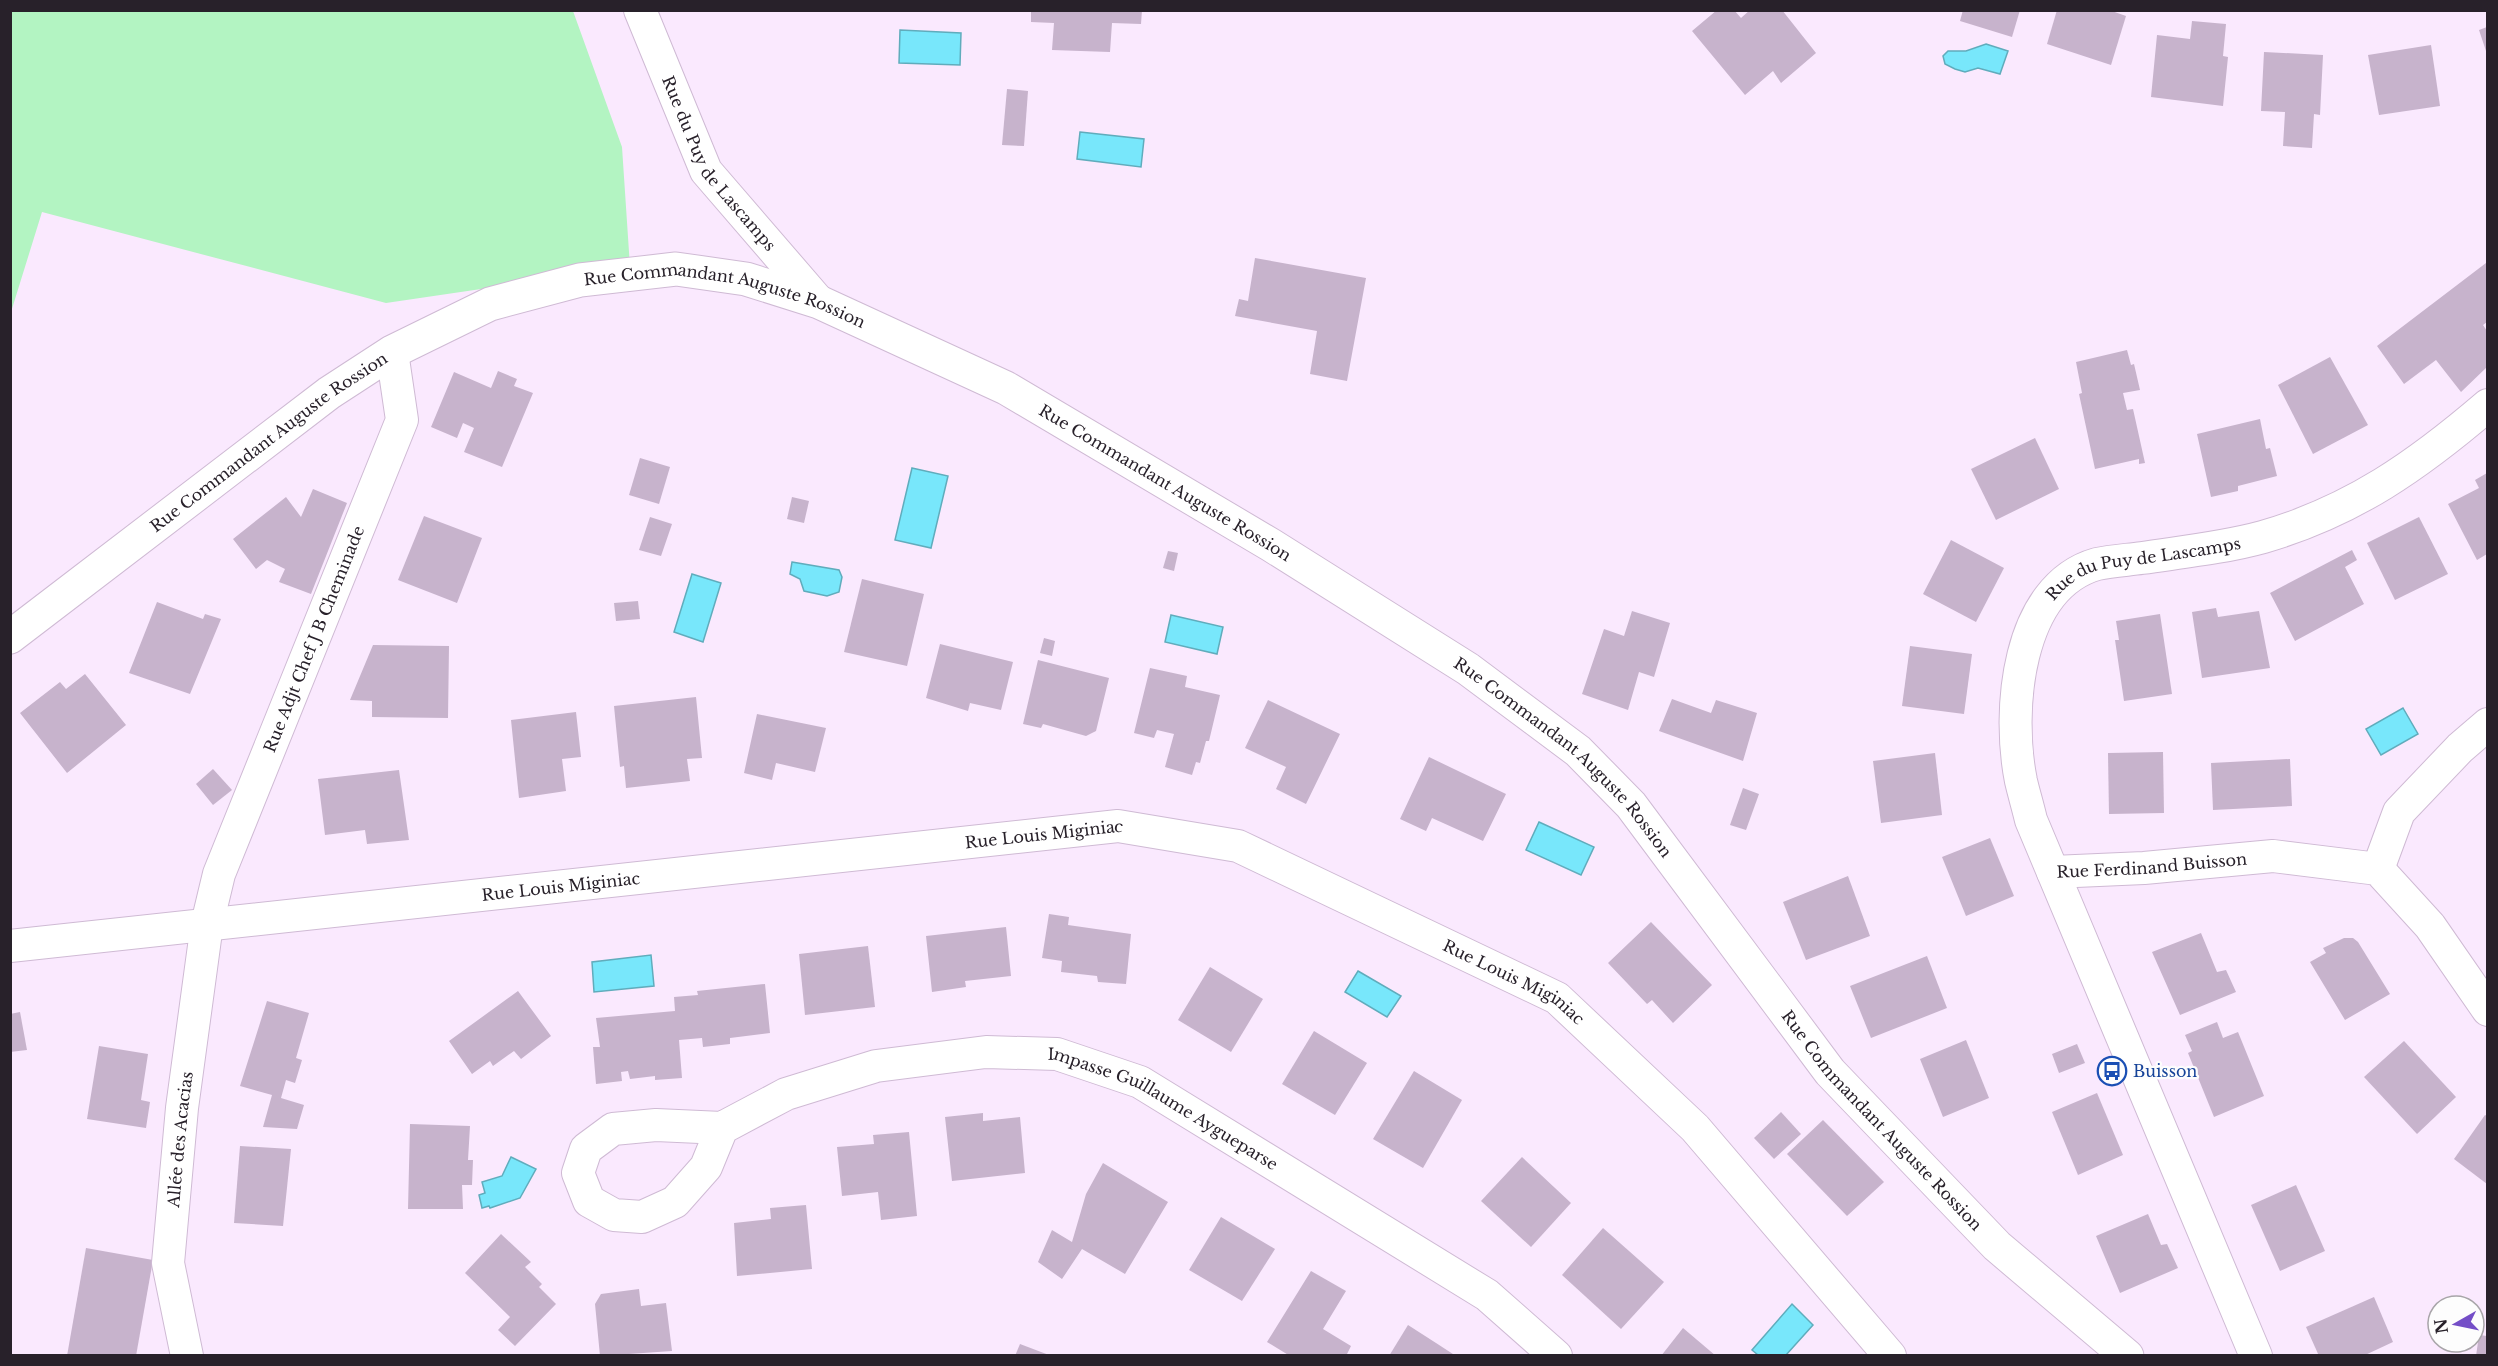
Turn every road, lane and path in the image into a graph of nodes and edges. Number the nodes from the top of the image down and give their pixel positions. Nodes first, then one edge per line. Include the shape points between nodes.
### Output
1 (640, 10) edge
2 (819, 302) junction
3 (392, 352) junction
4 (2487, 405) edge
5 (10, 637) edge
6 (2487, 724) edge
7 (2379, 869) junction
8 (2053, 872) junction
9 (207, 924) junction
10 (10, 945) edge
11 (2487, 1010) edge
12 (722, 1128) dead end
13 (186, 1356) edge
14 (1556, 1356) edge
15 (1890, 1356) edge
16 (2127, 1356) edge
17 (2256, 1356) edge

1 - 2 street, Rue du Puy de Lascamps via 706,171
2 - 3 street, Rue Commandant Auguste Rossion via 746,279 676,269 590,279 490,304
2 - 16 street, Rue Commandant Auguste Rossion via 1005,387 1271,544 1468,669 1578,751 1631,804 1830,1072 1997,1246
3 - 5 street, Rue Commandant Auguste Rossion via 329,393
3 - 9 street, Rue Adjt Chef J B Cheminade via 402,420 219,874
4 - 8 street, Rue du Puy de Lascamps via 2418,462 2328,514 2252,539 2098,564 2076,573 2054,591 2034,622 2023,656 2016,734 2031,820
6 - 7 street via 2399,812
7 - 8 street, Rue Ferdinand Buisson via 2273,855 2144,868
7 - 11 street via 2430,926
8 - 17 street, Rue Ferdinand Buisson
9 - 10 street, Rue Louis Miginiac
9 - 13 street, Allée des Acacias via 182,1108 168,1263
9 - 15 street, Rue Louis Miginiac via 1118,826 1238,846 1557,998 1695,1128
12 - 14 street, Impasse Guillaume Aygueparse via 786,1094 876,1066 986,1052 1057,1054 1140,1082 1487,1295

